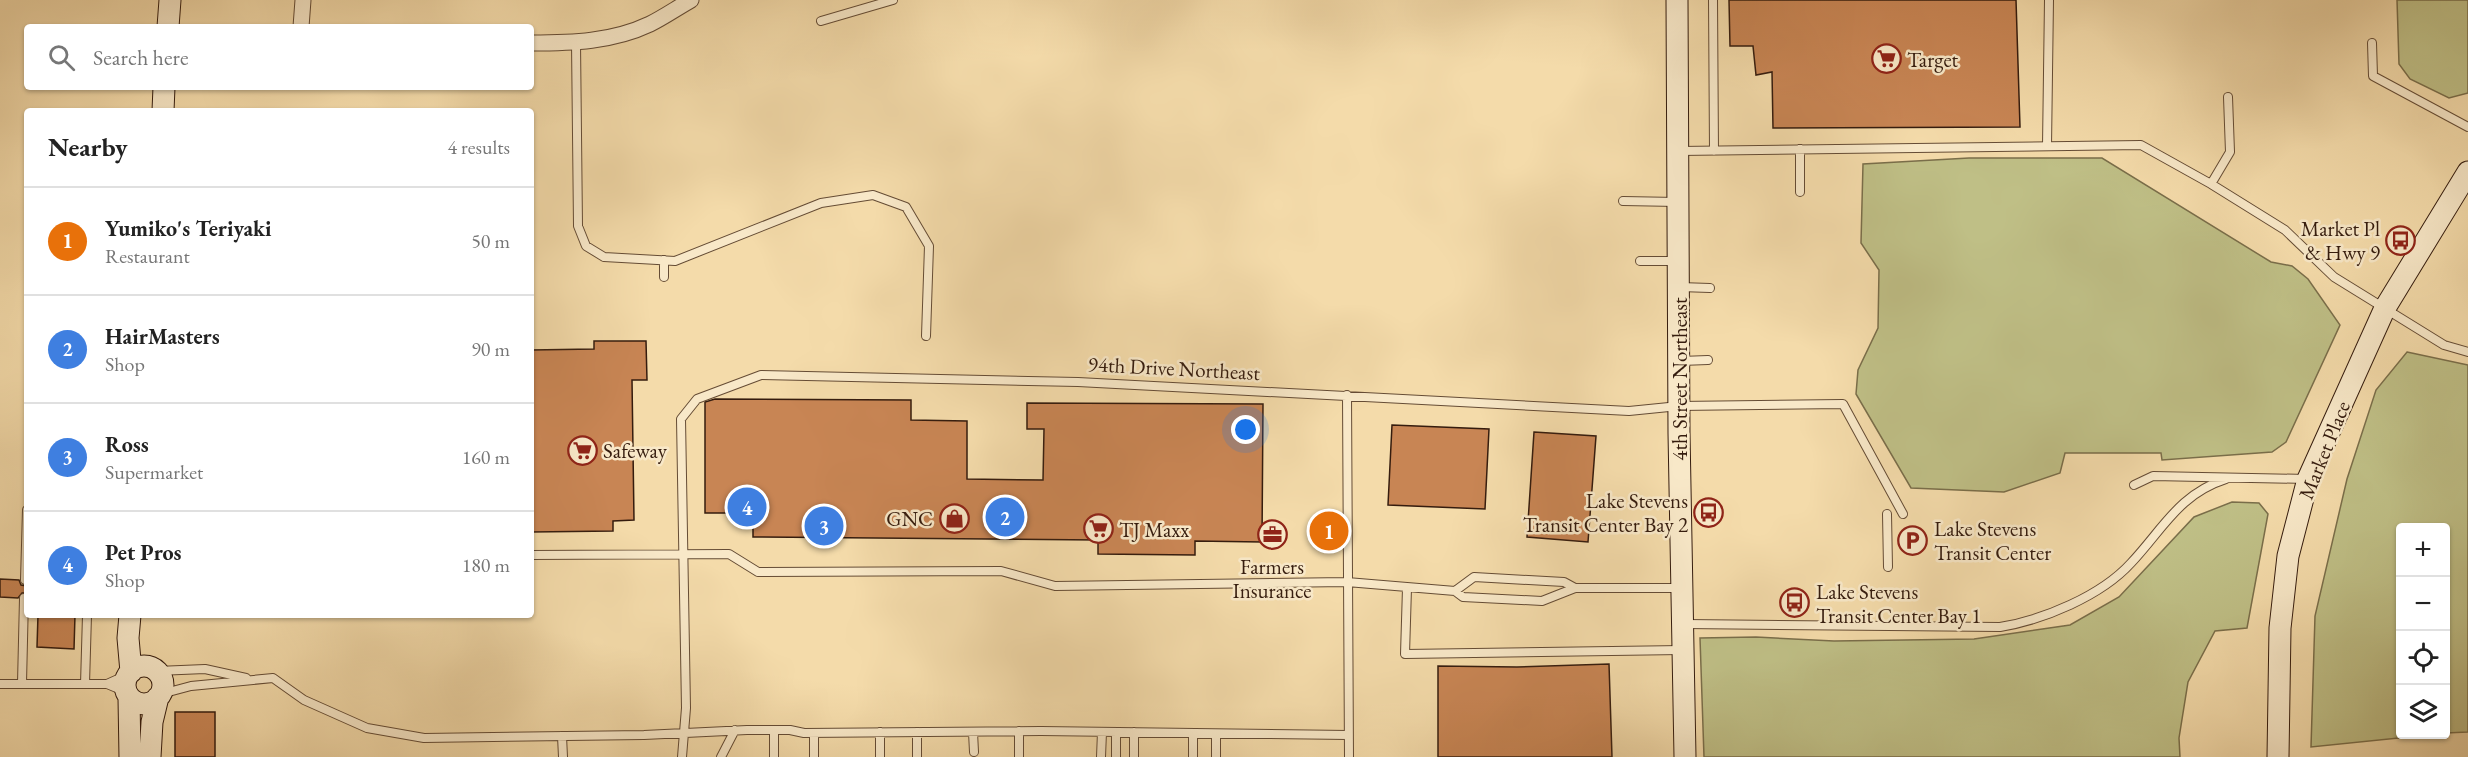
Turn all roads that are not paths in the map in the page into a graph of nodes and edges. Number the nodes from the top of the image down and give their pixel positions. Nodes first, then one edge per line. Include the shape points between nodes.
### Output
1 (170, 0) edge
2 (303, 0) edge
3 (691, 0) edge
4 (893, 0) edge
5 (1677, 0) edge
6 (1713, 0) edge
7 (2049, 0) edge
8 (821, 21) dead end
9 (168, 24) edge
10 (301, 24) edge
11 (534, 43) edge
12 (576, 43) junction
13 (2372, 43) dead end
14 (165, 90) edge
15 (2228, 97) dead end
16 (163, 108) edge
17 (2468, 127) edge
18 (2048, 146) junction
19 (1800, 149) junction
20 (1714, 150) junction
21 (1678, 151) junction
22 (2468, 172) edge
23 (2211, 184) junction
24 (1800, 192) dead end
25 (1623, 201) dead end
26 (1678, 202) junction
27 (664, 260) junction
28 (1640, 261) dead end
29 (1679, 261) junction
30 (664, 277) dead end
31 (1679, 287) junction
32 (1710, 288) dead end
33 (2385, 308) junction
34 (926, 336) dead end
35 (2468, 352) edge
36 (1708, 360) dead end
37 (1679, 361) junction
38 (1347, 395) junction
39 (1679, 405) junction
40 (2226, 479) junction
41 (2308, 479) junction
42 (2133, 485) dead end
43 (1887, 514) dead end
44 (1903, 514) dead end
45 (685, 554) junction
46 (534, 555) edge
47 (1888, 567) dead end
48 (1347, 582) junction
49 (1407, 588) junction
50 (1575, 588) junction
51 (1681, 588) junction
52 (1455, 591) junction
53 (24, 598) dead end
54 (87, 618) edge
55 (130, 618) edge
56 (143, 618) edge
57 (1683, 624) junction
58 (1683, 650) junction
59 (155, 670) junction
60 (250, 679) junction
61 (22, 683) junction
62 (0, 684) edge
63 (85, 684) junction
64 (124, 684) junction
65 (160, 695) junction
66 (735, 730) junction
67 (774, 730) junction
68 (1019, 731) junction
69 (684, 732) junction
70 (880, 732) junction
71 (917, 732) junction
72 (973, 732) junction
73 (1102, 732) junction
74 (1116, 732) junction
75 (1134, 732) junction
76 (814, 733) junction
77 (1192, 734) junction
78 (1216, 734) junction
79 (1348, 735) junction
80 (562, 736) junction
81 (974, 752) dead end
82 (130, 757) edge
83 (150, 757) edge
84 (562, 757) edge
85 (682, 757) edge
86 (721, 757) edge
87 (774, 757) edge
88 (814, 757) edge
89 (880, 757) edge
90 (917, 757) edge
91 (1019, 757) edge
92 (1101, 757) edge
93 (1116, 757) edge
94 (1134, 757) edge
95 (1193, 757) edge
96 (1216, 757) edge
97 (1349, 757) edge
98 (1684, 757) edge
99 (2278, 757) edge

1 - 9 street
2 - 10 street
3 - 12 street via 649,24 609,38
4 - 8 lane
5 - 21 street, 4th Street Northeast
6 - 20 lane
7 - 18 lane
11 - 12 street
12 - 27 lane via 578,226 586,246 604,257
13 - 17 lane via 2373,76
14 - 16 street
15 - 23 lane via 2230,152
18 - 19 lane
18 - 23 lane via 2141,144
19 - 20 lane
19 - 24 lane
20 - 21 lane
21 - 26 street, 4th Street Northeast
22 - 33 street, Market Place
23 - 33 lane via 2285,230 2334,277
25 - 26 lane
26 - 29 street, 4th Street Northeast
27 - 30 lane
27 - 34 lane via 675,261 821,202 873,195 906,207 928,246
28 - 29 lane
29 - 31 street, 4th Street Northeast
31 - 32 lane
31 - 37 street, 4th Street Northeast
33 - 35 lane via 2444,345
33 - 41 street, Market Place
36 - 37 lane
37 - 39 street, 4th Street Northeast
38 - 39 lane, 94th Drive Northeast via 1629,411
38 - 45 lane, 94th Drive Northeast via 1078,382 761,375 698,399 681,419
38 - 48 lane
39 - 44 lane, 94th Drive Northeast via 1843,404
39 - 51 street, 4th Street Northeast
40 - 41 lane
40 - 42 lane via 2153,476
40 - 57 lane via 2183,501 2130,565 2102,589 2019,624
41 - 99 street, Market Place via 2288,556 2280,628
43 - 47 lane
45 - 46 lane
45 - 48 lane via 729,554 758,572 1001,571 1055,586
45 - 69 lane
48 - 49 lane
48 - 79 lane
49 - 52 lane
49 - 58 lane via 1405,654
50 - 51 lane
50 - 52 lane via 1542,601 1463,597
50 - 52 lane via 1564,582 1474,577
51 - 57 street, 4th Street Northeast
53 - 61 lane
54 - 63 lane
55 - 64 street
56 - 59 street via 146,658
57 - 58 street, 4th Street Northeast
58 - 98 street, 4th Street Northeast
59 - 60 lane via 206,669
59 - 64 street via 141,666
59 - 65 street via 163,682
60 - 65 lane
60 - 80 lane via 273,678 304,700 367,728 424,738
61 - 62 lane
61 - 63 lane
63 - 64 lane
64 - 65 street via 136,703 152,702
64 - 82 street
65 - 83 street via 152,722
66 - 67 lane
66 - 69 lane
66 - 86 lane
67 - 76 lane
67 - 87 lane
68 - 72 lane
68 - 73 lane
68 - 91 lane
69 - 80 lane
69 - 85 lane
70 - 71 lane
70 - 76 lane
70 - 89 lane
71 - 72 lane
71 - 90 lane
72 - 81 lane
73 - 74 lane
73 - 92 lane
74 - 75 lane
74 - 93 lane
75 - 77 lane
75 - 94 lane
76 - 88 lane
77 - 78 lane
77 - 95 lane
78 - 79 lane
78 - 96 lane
79 - 97 lane
80 - 84 lane

